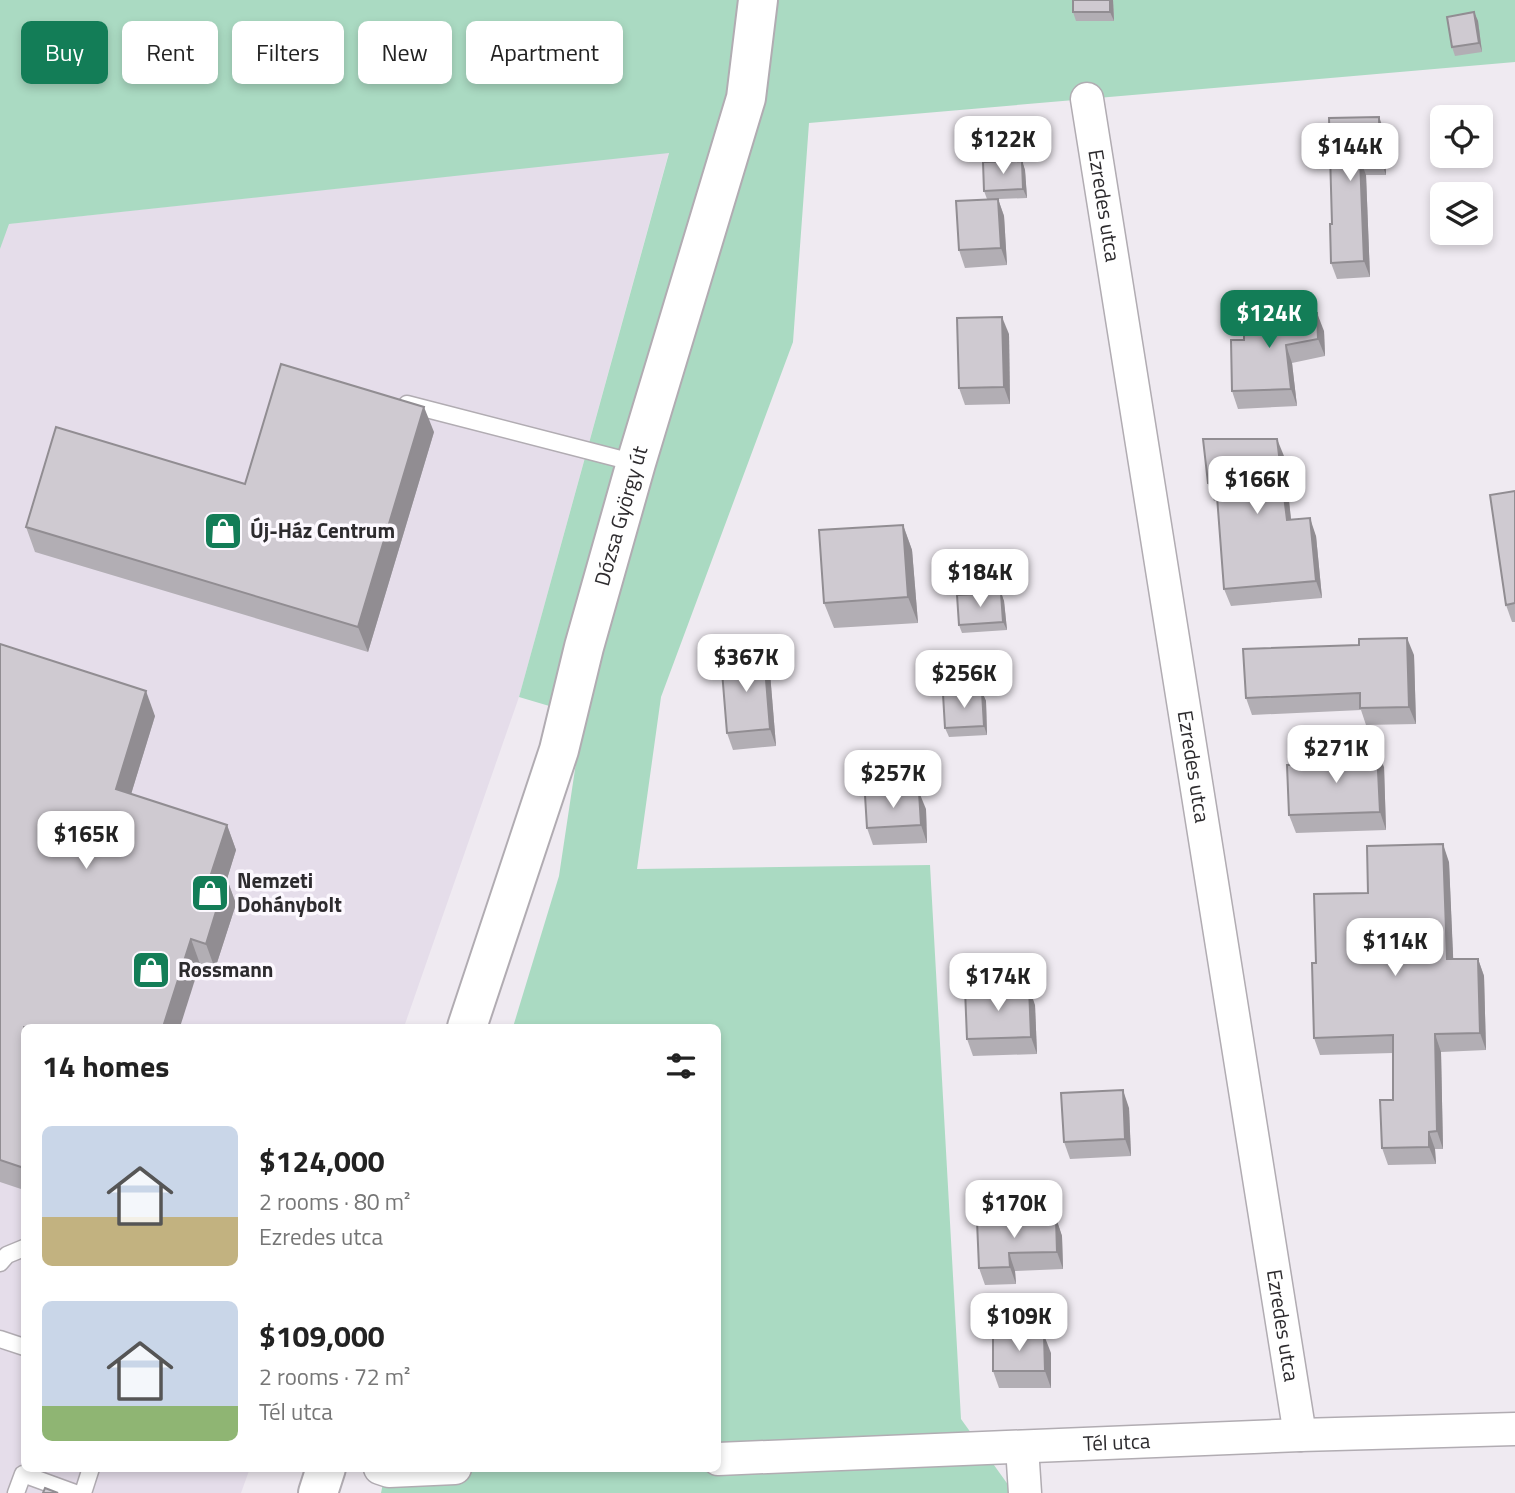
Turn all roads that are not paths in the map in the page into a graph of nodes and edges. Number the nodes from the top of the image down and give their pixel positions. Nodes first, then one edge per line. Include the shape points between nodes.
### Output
1 (758, 0) edge
2 (1087, 99) dead end
3 (393, 400) edge
4 (636, 463) junction
5 (468, 1024) edge
6 (21, 1249) edge
7 (0, 1263) edge
8 (0, 1339) edge
9 (21, 1346) edge
10 (1515, 1429) edge
11 (1300, 1435) junction
12 (1022, 1447) junction
13 (721, 1459) edge
14 (90, 1472) edge
15 (325, 1472) edge
16 (16, 1493) edge
17 (75, 1493) edge
18 (83, 1493) edge
19 (318, 1493) edge
20 (1025, 1493) edge

1 - 4 main road, Dózsa György út via 746,98
2 - 11 street, Ezredes utca
3 - 4 lane
4 - 5 main road, Dózsa György út via 559,750
6 - 7 lane
8 - 9 lane
10 - 11 street, Tél utca
11 - 12 street, Tél utca
12 - 13 street, Tél utca
12 - 20 street
14 - 18 lane
15 - 19 main road
16 - 17 lane via 23,1474

